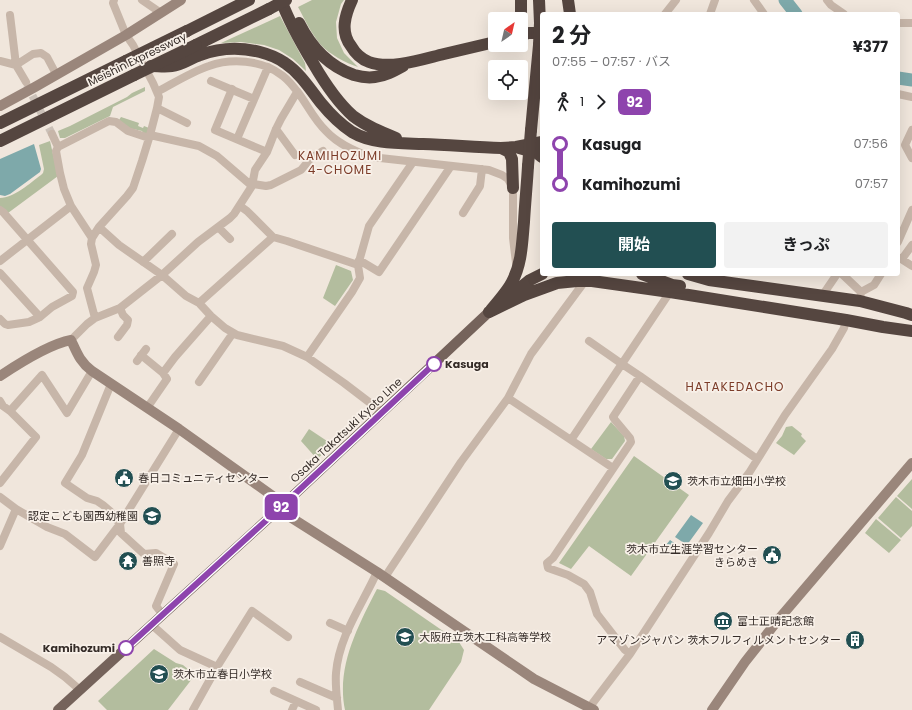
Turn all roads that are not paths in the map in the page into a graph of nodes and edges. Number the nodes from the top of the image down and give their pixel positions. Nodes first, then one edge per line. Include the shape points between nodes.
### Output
1 (114, 0) edge
2 (142, 0) edge
3 (181, 0) edge
4 (230, 0) edge
5 (249, 0) edge
6 (281, 0) edge
7 (286, 0) edge
8 (290, 0) edge
9 (352, 0) edge
10 (522, 0) edge
11 (540, 0) edge
12 (568, 0) edge
13 (676, 0) edge
14 (715, 0) edge
15 (754, 0) edge
16 (827, 0) edge
17 (521, 12) edge
18 (540, 12) edge
19 (570, 12) edge
20 (667, 12) edge
21 (711, 12) edge
22 (763, 12) edge
23 (841, 12) edge
24 (161, 13) junction
25 (10, 15) dead end
26 (900, 23) edge
27 (912, 23) edge
28 (186, 28) junction
29 (540, 29) edge
30 (528, 33) edge
31 (126, 35) junction
32 (540, 40) edge
33 (488, 43) edge
34 (198, 50) junction
35 (0, 61) edge
36 (409, 63) junction
37 (16, 65) junction
38 (268, 68) junction
39 (56, 74) junction
40 (211, 81) dead end
41 (26, 82) tunnel mouth
42 (232, 89) junction
43 (157, 92) junction
44 (298, 92) junction
45 (900, 94) edge
46 (912, 97) edge
47 (254, 99) junction
48 (0, 106) edge
49 (158, 108) junction
50 (0, 123) edge
51 (187, 123) dead end
52 (276, 129) junction
53 (912, 130) edge
54 (52, 134) tunnel mouth
55 (150, 136) junction
56 (237, 139) junction
57 (900, 139) edge
58 (0, 141) edge
59 (907, 141) junction
60 (540, 142) edge
61 (408, 143) junction
62 (58, 147) junction
63 (516, 147) junction
64 (501, 148) junction
65 (322, 151) dead end
66 (267, 152) junction
67 (295, 155) dead end
68 (540, 155) edge
69 (912, 158) edge
70 (414, 162) junction
71 (451, 166) junction
72 (482, 169) junction
73 (252, 185) junction
74 (513, 188) junction
75 (71, 206) junction
76 (240, 206) junction
77 (0, 210) edge
78 (912, 210) edge
79 (463, 213) dead end
80 (99, 227) junction
81 (218, 227) junction
82 (172, 234) dead end
83 (273, 237) junction
84 (900, 237) edge
85 (92, 238) junction
86 (230, 239) dead end
87 (27, 240) junction
88 (912, 245) edge
89 (900, 258) edge
90 (0, 261) edge
91 (143, 262) junction
92 (359, 263) junction
93 (912, 266) edge
94 (0, 274) edge
95 (515, 274) junction
96 (162, 275) junction
97 (540, 275) edge
98 (613, 276) edge
99 (646, 276) edge
100 (664, 276) edge
101 (695, 276) edge
102 (836, 276) edge
103 (844, 276) edge
104 (880, 276) edge
105 (559, 278) edge
106 (709, 280) junction
107 (585, 281) junction
108 (671, 288) junction
109 (822, 296) junction
110 (860, 297) junction
111 (199, 303) junction
112 (120, 308) junction
113 (489, 312) junction
114 (912, 315) edge
115 (211, 316) junction
116 (40, 317) junction
117 (0, 318) edge
118 (95, 318) junction
119 (846, 320) junction
120 (912, 328) edge
121 (912, 331) edge
122 (233, 333) junction
123 (118, 337) dead end
124 (71, 340) junction
125 (589, 341) dead end
126 (141, 355) dead end
127 (307, 357) junction
128 (622, 364) junction
129 (92, 371) junction
130 (2, 372) edge
131 (163, 373) junction
132 (640, 376) junction
133 (200, 382) dead end
134 (111, 384) junction
135 (508, 398) junction
136 (0, 401) edge
137 (147, 408) junction
138 (10, 411) junction
139 (382, 412) junction
140 (179, 429) junction
141 (571, 440) junction
142 (757, 459) junction
143 (912, 463) edge
144 (613, 468) junction
145 (0, 483) edge
146 (0, 497) edge
147 (282, 506) junction
148 (16, 509) junction
149 (120, 524) junction
150 (0, 546) edge
151 (381, 575) junction
152 (163, 615) junction
153 (330, 624) dead end
154 (152, 625) junction
155 (348, 631) junction
156 (0, 637) edge
157 (288, 637) dead end
158 (630, 654) junction
159 (217, 667) junction
160 (300, 682) dead end
161 (80, 690) junction
162 (274, 692) dead end
163 (337, 698) junction
164 (296, 701) junction
165 (592, 709) edge
166 (58, 710) edge
167 (193, 710) edge
168 (292, 710) edge
169 (316, 710) edge
170 (338, 710) edge
171 (712, 710) edge

1 - 31 street
2 - 24 street
3 - 24 street
4 - 28 highway
5 - 28 highway, Meishin Expressway
6 - 61 highway via 301,43 331,92 342,105 367,125
7 - 34 highway, Meishin Expressway, bridge
8 - 36 highway via 312,44 320,54 340,69 373,78 384,76
9 - 36 highway via 344,22 345,33 354,52 369,62
10 - 17 highway
11 - 18 highway
12 - 19 highway
13 - 20 street
14 - 21 street
15 - 22 street
16 - 23 street
24 - 31 street
25 - 37 street
26 - 27 street
28 - 50 highway, Meishin Expressway, bridge
29 - 30 highway
31 - 39 street
31 - 43 street
32 - 95 highway, bridge via 521,256
33 - 36 highway
34 - 58 highway, Meishin Expressway, bridge via 151,66
34 - 61 highway via 246,50 273,56 294,70 330,114 352,132 376,140
35 - 37 street
37 - 39 street via 33,54 41,53 47,57
37 - 41 street
38 - 43 street via 248,62 229,61 196,72
38 - 44 street via 290,82
38 - 47 street
39 - 48 street
40 - 42 street
42 - 47 street
42 - 56 street via 215,130
43 - 49 street
44 - 52 street
44 - 70 street via 315,118 339,142 371,157
45 - 46 street
47 - 56 street
49 - 51 street
49 - 55 street
52 - 66 street
52 - 67 street
53 - 59 street
54 - 62 street
55 - 62 street via 128,131 116,122 109,121
55 - 73 street via 199,146 216,156
55 - 80 street via 133,188
56 - 66 street
57 - 59 street
59 - 69 street via 905,145
60 - 63 highway
61 - 64 highway
62 - 75 street via 56,151 60,173
63 - 64 highway
63 - 68 highway
64 - 74 highway via 509,152 512,159
65 - 73 street via 311,158 301,170 272,186
66 - 73 street via 255,170
70 - 71 street
70 - 92 street via 369,226
71 - 72 street
71 - 92 street via 431,201 379,272
72 - 74 street via 502,175
72 - 79 street via 480,186
73 - 76 street
74 - 95 street
75 - 85 street
75 - 87 street
76 - 81 street
76 - 83 street
77 - 87 street
78 - 84 street
80 - 85 street
80 - 91 street
81 - 86 street
81 - 96 street via 190,248
82 - 91 street
83 - 92 street
83 - 111 street
85 - 118 street via 96,265 87,288
87 - 90 street
87 - 116 street via 73,292 72,296
88 - 89 street
89 - 93 street
91 - 96 street
92 - 127 street via 360,278
94 - 116 street
95 - 113 highway via 507,290
96 - 111 street via 186,296
96 - 112 street
97 - 113 highway
98 - 108 highway
99 - 108 highway
100 - 106 highway
101 - 106 highway
102 - 109 street
103 - 110 street
104 - 110 street
105 - 107 highway
105 - 113 highway
106 - 109 highway
107 - 108 highway
107 - 135 street via 531,354
108 - 119 highway
108 - 120 highway via 754,297 850,312
108 - 128 street
109 - 110 highway
110 - 114 highway
111 - 115 street
112 - 118 street
112 - 123 street via 128,320
113 - 139 main road, Osaka Takatsuki Kyoto Line
115 - 122 street
115 - 131 street
116 - 117 street via 29,322 8,325
118 - 124 street
119 - 121 highway
119 - 142 street via 832,349
122 - 127 street via 283,346
122 - 133 street
124 - 129 street via 84,365
124 - 130 street
125 - 128 street
126 - 131 street
127 - 139 street
128 - 132 street
128 - 141 street
129 - 134 street
129 - 138 street via 67,413 42,375
131 - 137 street via 167,379
132 - 142 street
132 - 144 street via 613,417 630,438
134 - 137 street
134 - 149 street via 82,455 65,483 103,505
135 - 141 street
135 - 151 street
136 - 138 street
137 - 140 street
138 - 145 street via 36,437
139 - 147 main road, Osaka Takatsuki Kyoto Line
140 - 147 street via 277,499
140 - 149 street
141 - 144 street
142 - 158 street
143 - 171 street via 778,620
144 - 158 street via 553,558 547,563 548,568 584,584 590,592 597,614
146 - 148 street
147 - 151 street via 287,515
147 - 152 main road, Osaka Takatsuki Kyoto Line
148 - 149 street via 65,534 95,557
148 - 150 street
149 - 152 street via 121,533 144,554 156,553 174,564 156,606
151 - 155 street via 351,621
151 - 165 street via 534,679
152 - 154 main road, Osaka Takatsuki Kyoto Line
153 - 155 street
154 - 159 street via 180,650
154 - 161 main road, Osaka Takatsuki Kyoto Line
155 - 163 street via 339,652 336,674
156 - 161 street via 51,667
157 - 159 street via 252,611
158 - 165 street
159 - 167 street
160 - 163 street
161 - 166 main road, Osaka Takatsuki Kyoto Line
162 - 164 street
163 - 170 street
164 - 168 street
164 - 169 street

